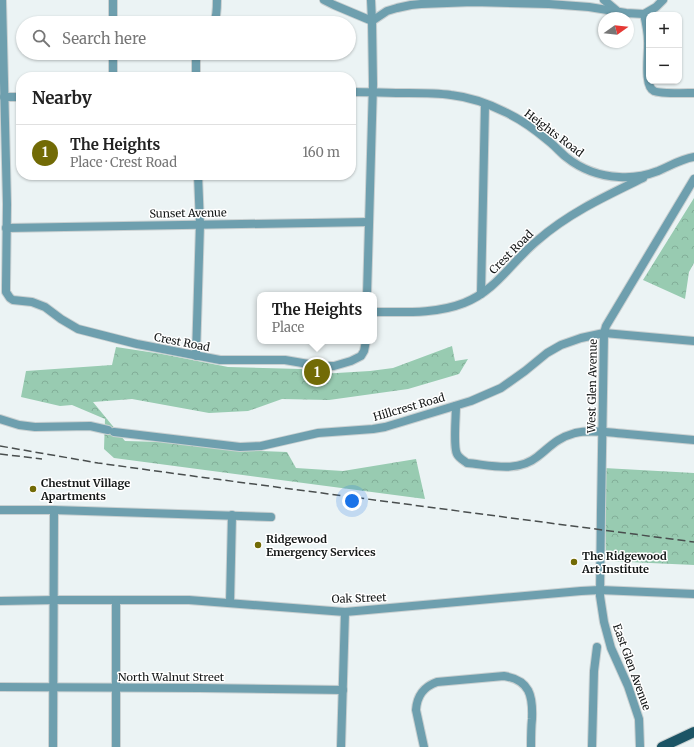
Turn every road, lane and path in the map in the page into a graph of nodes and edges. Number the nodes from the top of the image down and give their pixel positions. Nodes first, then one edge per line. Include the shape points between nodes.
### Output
1 (2, 0) edge
2 (113, 0) edge
3 (217, 0) edge
4 (324, 0) edge
5 (371, 0) edge
6 (604, 0) edge
7 (663, 0) edge
8 (461, 1) edge
9 (491, 1) edge
10 (621, 12) joint
11 (634, 14) edge
12 (644, 14) junction
13 (113, 16) edge
14 (216, 16) edge
15 (372, 21) junction
16 (113, 60) edge
17 (196, 60) edge
18 (113, 72) edge
19 (196, 72) edge
20 (356, 92) edge
21 (373, 92) junction
22 (694, 93) edge
23 (4, 97) junction
24 (16, 97) edge
25 (485, 104) junction
26 (2, 110) edge
27 (694, 157) edge
28 (652, 173) junction
29 (694, 179) edge
30 (198, 180) edge
31 (369, 222) junction
32 (200, 224) junction
33 (6, 228) junction
34 (3, 287) edge
35 (367, 292) edge
36 (481, 294) junction
37 (377, 312) edge
38 (604, 333) junction
39 (694, 341) edge
40 (365, 344) edge
41 (196, 356) junction
42 (456, 406) junction
43 (0, 419) edge
44 (602, 432) junction
45 (694, 440) edge
46 (0, 510) edge
47 (54, 510) junction
48 (232, 515) junction
49 (271, 517) dead end
50 (601, 522) joint
51 (600, 590) junction
52 (694, 594) edge
53 (54, 600) junction
54 (116, 600) junction
55 (0, 601) edge
56 (230, 603) junction
57 (345, 612) junction
58 (597, 647) dead end
59 (0, 687) edge
60 (54, 687) junction
61 (116, 687) junction
62 (343, 690) junction
63 (694, 732) edge
64 (53, 747) edge
65 (116, 747) edge
66 (341, 747) edge
67 (424, 747) edge
68 (531, 747) edge
69 (592, 747) edge
70 (640, 747) edge
71 (662, 747) edge

1 - 23 street
2 - 13 street
3 - 14 street
4 - 15 street
5 - 15 street
6 - 10 street
7 - 12 street
8 - 9 street
8 - 15 street via 411,4 387,11
9 - 10 street via 570,5
11 - 12 street
12 - 22 street via 648,42 648,85 657,92
15 - 21 street
16 - 18 street
17 - 19 street
20 - 21 street, Heights Road
21 - 25 street, Heights Road via 452,95
21 - 31 street
23 - 24 street
23 - 26 street
25 - 28 street, Heights Road via 526,124 567,158 586,169 619,177
25 - 36 street
26 - 33 street
27 - 28 street, Heights Road
28 - 36 street, Crest Road via 591,203 559,223
29 - 38 street, West Glen Avenue
30 - 32 street
31 - 32 street, Sunset Avenue
31 - 35 street
32 - 33 street, Sunset Avenue
32 - 41 street
33 - 34 street
34 - 41 street, Crest Road via 13,300 32,302 45,307 78,329
36 - 37 street, Crest Road via 460,304 435,311
38 - 39 street, Hillcrest Road
38 - 42 street, Hillcrest Road via 561,345 547,352 501,388
38 - 44 street, West Glen Avenue
40 - 41 street, Crest Road via 361,356 334,366 285,360 224,360
42 - 43 street, Hillcrest Road via 385,427 318,433 272,444 240,448 90,426 35,427
42 - 44 street via 455,448 458,456 467,462 514,467 530,462 568,435
44 - 45 street
44 - 50 street, West Glen Avenue
46 - 47 street
47 - 48 street
47 - 53 street
48 - 49 street
48 - 56 street
50 - 51 street, East Glen Avenue
51 - 52 street, Oak Street
51 - 57 street, Oak Street
51 - 70 street, East Glen Avenue via 604,622 611,648 639,719
53 - 54 street, Oak Street
53 - 55 street, Oak Street
53 - 60 street
54 - 56 street, Oak Street
54 - 61 street
56 - 57 street, Oak Street
57 - 62 street
58 - 69 street
59 - 60 street, North Walnut Street
60 - 61 street, North Walnut Street
60 - 64 street
61 - 62 street, North Walnut Street
61 - 65 street
62 - 66 street
63 - 71 main road
67 - 68 street via 416,704 425,688 436,682 504,676 517,679 530,694

